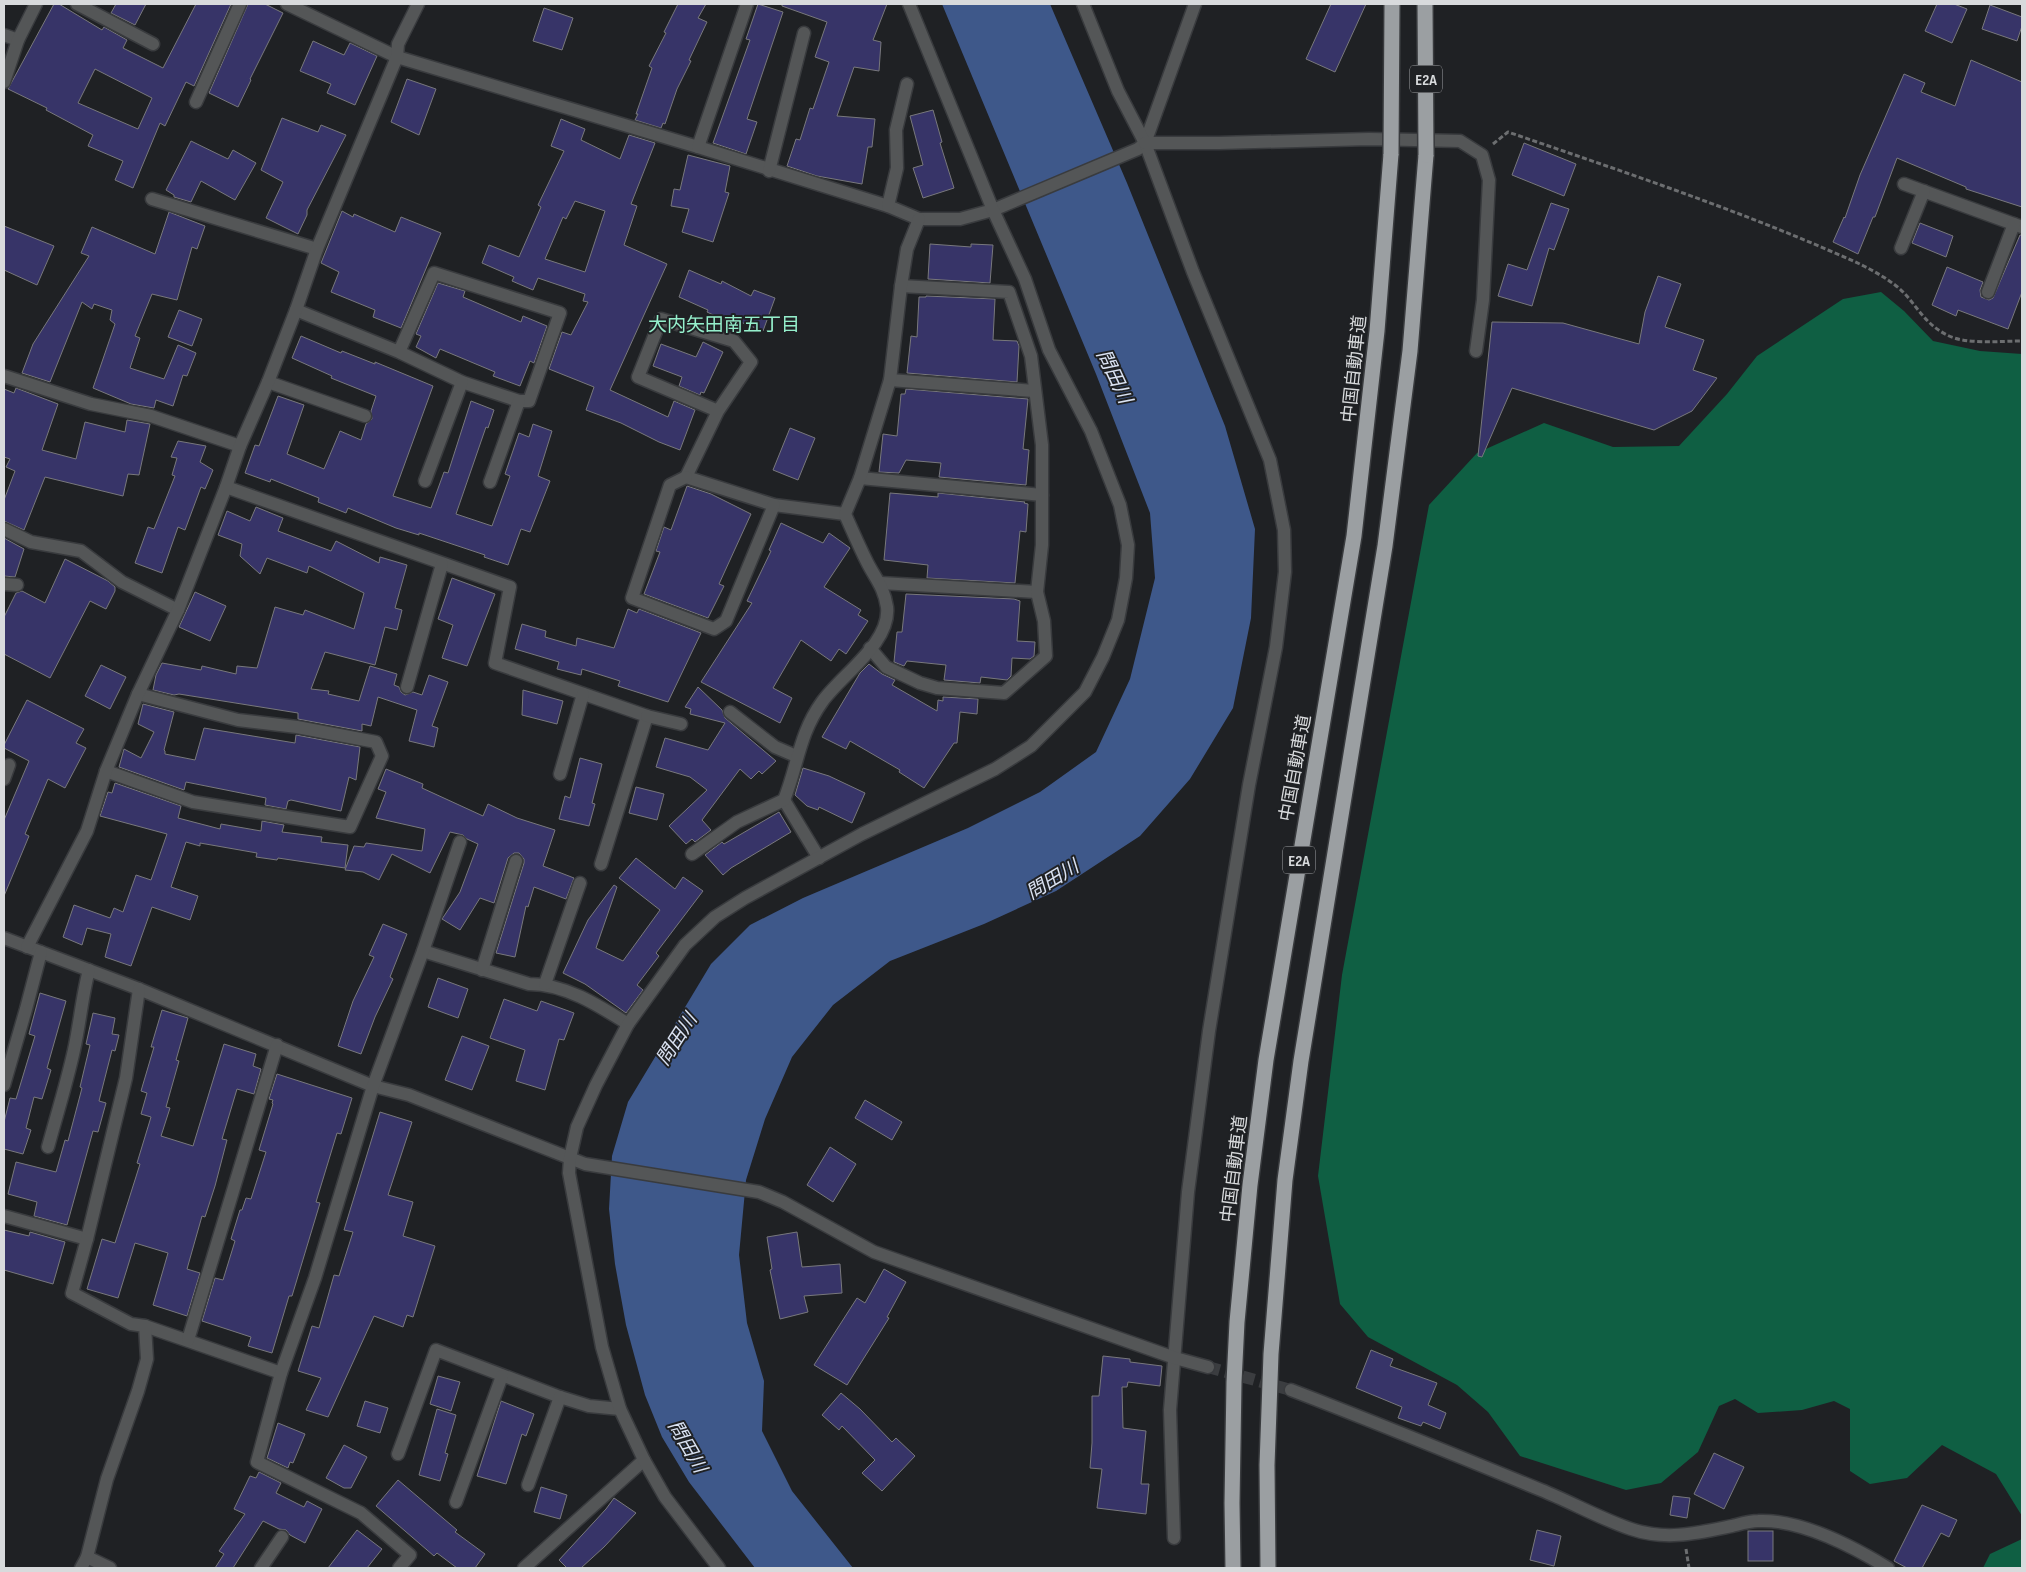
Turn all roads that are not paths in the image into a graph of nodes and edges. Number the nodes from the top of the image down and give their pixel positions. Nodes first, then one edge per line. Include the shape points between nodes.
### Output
1 (36, 4) edge
2 (77, 4) edge
3 (240, 4) edge
4 (286, 4) edge
5 (418, 4) edge
6 (746, 4) edge
7 (908, 4) edge
8 (1082, 4) edge
9 (1195, 4) edge
10 (1392, 4) edge
11 (1425, 4) edge
12 (804, 33) dead end
13 (4, 36) edge
14 (18, 40) junction
15 (153, 44) dead end
16 (397, 57) junction
17 (4, 82) edge
18 (907, 84) dead end
19 (196, 102) dead end
20 (1142, 146) junction
21 (698, 147) junction
22 (769, 171) junction
23 (1904, 184) dead end
24 (1924, 191) junction
25 (152, 199) dead end
26 (888, 206) junction
27 (998, 208) junction
28 (919, 219) junction
29 (2018, 226) edge
30 (1901, 248) dead end
31 (317, 250) junction
32 (901, 286) junction
33 (1988, 292) dead end
34 (296, 310) junction
35 (1476, 351) dead end
36 (399, 352) junction
37 (4, 376) edge
38 (890, 380) junction
39 (268, 382) junction
40 (462, 382) junction
41 (1034, 392) junction
42 (519, 401) junction
43 (718, 411) junction
44 (365, 416) dead end
45 (240, 446) junction
46 (686, 476) junction
47 (860, 478) junction
48 (425, 480) dead end
49 (490, 482) dead end
50 (226, 487) junction
51 (1042, 495) junction
52 (774, 505) junction
53 (845, 514) junction
54 (4, 529) edge
55 (442, 564) junction
56 (4, 584) edge
57 (881, 584) junction
58 (17, 586) dead end
59 (1037, 592) junction
60 (178, 610) junction
61 (870, 648) junction
62 (407, 687) dead end
63 (138, 694) junction
64 (583, 694) junction
65 (730, 712) dead end
66 (647, 716) junction
67 (681, 724) dead end
68 (796, 756) junction
69 (9, 764) dead end
70 (106, 771) junction
71 (560, 774) dead end
72 (4, 779) edge
73 (784, 800) junction
74 (460, 842) dead end
75 (692, 854) dead end
76 (820, 858) junction
77 (516, 861) dead end
78 (601, 864) dead end
79 (580, 883) dead end
80 (4, 938) edge
81 (27, 947) junction
82 (423, 951) junction
83 (41, 952) junction
84 (89, 970) junction
85 (482, 970) junction
86 (545, 984) junction
87 (139, 989) junction
88 (628, 1024) junction
89 (277, 1045) junction
90 (4, 1085) edge
91 (373, 1086) junction
92 (48, 1147) dead end
93 (570, 1158) junction
94 (4, 1216) edge
95 (87, 1239) junction
96 (145, 1326) junction
97 (188, 1340) junction
98 (1174, 1358) junction
99 (1208, 1367) tunnel mouth
100 (281, 1373) junction
101 (502, 1376) junction
102 (1291, 1390) tunnel mouth
103 (560, 1398) junction
104 (620, 1409) junction
105 (398, 1454) dead end
106 (644, 1460) junction
107 (528, 1485) dead end
108 (456, 1502) dead end
109 (282, 1537) dead end
110 (1174, 1538) dead end
111 (84, 1563) edge
112 (110, 1568) edge
113 (261, 1568) edge
114 (399, 1568) edge
115 (524, 1568) edge
116 (719, 1568) edge
117 (1233, 1568) edge
118 (1268, 1568) edge
119 (1888, 1568) edge

1 - 14 street
2 - 15 street
3 - 19 street
4 - 16 street
5 - 16 street via 398,44
6 - 21 street
7 - 27 street
8 - 20 street
9 - 20 street
10 - 117 highway, 中国自動車道 / E2A, bridge via 1391,154 1377,331 1354,536 1266,1060 1250,1185 1234,1382
11 - 118 highway, E2A, bridge via 1426,155 1410,351 1385,546 1300,1061 1285,1180 1271,1354
12 - 22 street
13 - 14 street
14 - 17 street
16 - 21 street
16 - 31 street
18 - 26 street via 896,130 897,168
20 - 27 street
20 - 35 street via 1369,139 1460,142 1482,154 1489,180 1483,300
20 - 98 street via 1270,460 1284,530 1285,572 1276,647 1249,784 1188,1192
21 - 22 street
22 - 26 street
23 - 24 street
24 - 29 street
24 - 30 street
25 - 31 street
26 - 28 street
27 - 28 street via 960,219
27 - 76 street via 1049,350 1092,431 1120,505 1128,545 1118,620 1085,692 1031,746 995,769
28 - 32 street via 907,249
29 - 33 street
31 - 34 street
32 - 38 street
32 - 41 street via 1009,292 1031,356
34 - 36 street
34 - 39 street
36 - 40 street
36 - 42 street via 434,273 560,313 529,400
37 - 45 street via 91,404 151,416
38 - 41 street
38 - 47 street
39 - 44 street
39 - 45 street
40 - 42 street
40 - 48 street
41 - 51 street via 1042,445
42 - 49 street
43 - 43 street via 751,362 734,342 661,319 638,378
43 - 46 street
45 - 50 street
46 - 52 street
46 - 52 street via 670,485 632,598 714,629 726,621
47 - 51 street
47 - 53 street
50 - 55 street
50 - 60 street
51 - 59 street via 1042,545
52 - 53 street
53 - 57 street
54 - 60 street via 31,542 80,551 122,582
55 - 62 street
55 - 64 street via 510,587 495,663
56 - 58 street
57 - 59 street
57 - 61 street via 887,607 886,623
59 - 61 street via 1044,621 1046,656 1004,693 920,684 886,667
60 - 63 street
61 - 68 street via 822,701 805,730
63 - 70 street
63 - 70 street via 238,720 376,742 382,756 350,827 193,802
64 - 66 street
64 - 71 street
65 - 68 street via 775,747
66 - 67 street
66 - 78 street
68 - 73 street
69 - 72 street
70 - 81 street via 87,831
73 - 75 street via 737,822
73 - 76 street
74 - 82 street
76 - 88 street via 715,917 685,945
77 - 85 street
79 - 86 street
80 - 81 street
81 - 83 street
82 - 85 street
82 - 91 street
83 - 84 street
83 - 90 street
84 - 87 street
84 - 92 street via 82,994 82,1015 74,1052
85 - 86 street via 529,984
86 - 88 street via 592,1002
87 - 89 street
87 - 95 street via 126,1078
88 - 93 street via 577,1127
89 - 91 street
89 - 97 street
91 - 93 street via 409,1094
91 - 100 street via 315,1278
93 - 98 street via 585,1164 759,1192 874,1252
93 - 104 street via 569,1173 602,1347
94 - 95 street
95 - 96 street via 72,1293 131,1324
96 - 97 street
96 - 111 street via 146,1359 138,1391
97 - 100 street
98 - 99 street
98 - 110 street via 1170,1410
100 - 114 street via 257,1462 361,1513 410,1556
101 - 103 street
101 - 105 street via 436,1350
101 - 108 street
102 - 119 street via 1384,1425 1631,1529 1657,1536 1684,1536 1758,1521 1788,1523 1864,1554
103 - 104 street via 588,1406
103 - 107 street
104 - 106 street
106 - 115 street
106 - 116 street via 664,1497
109 - 113 street
111 - 112 street

